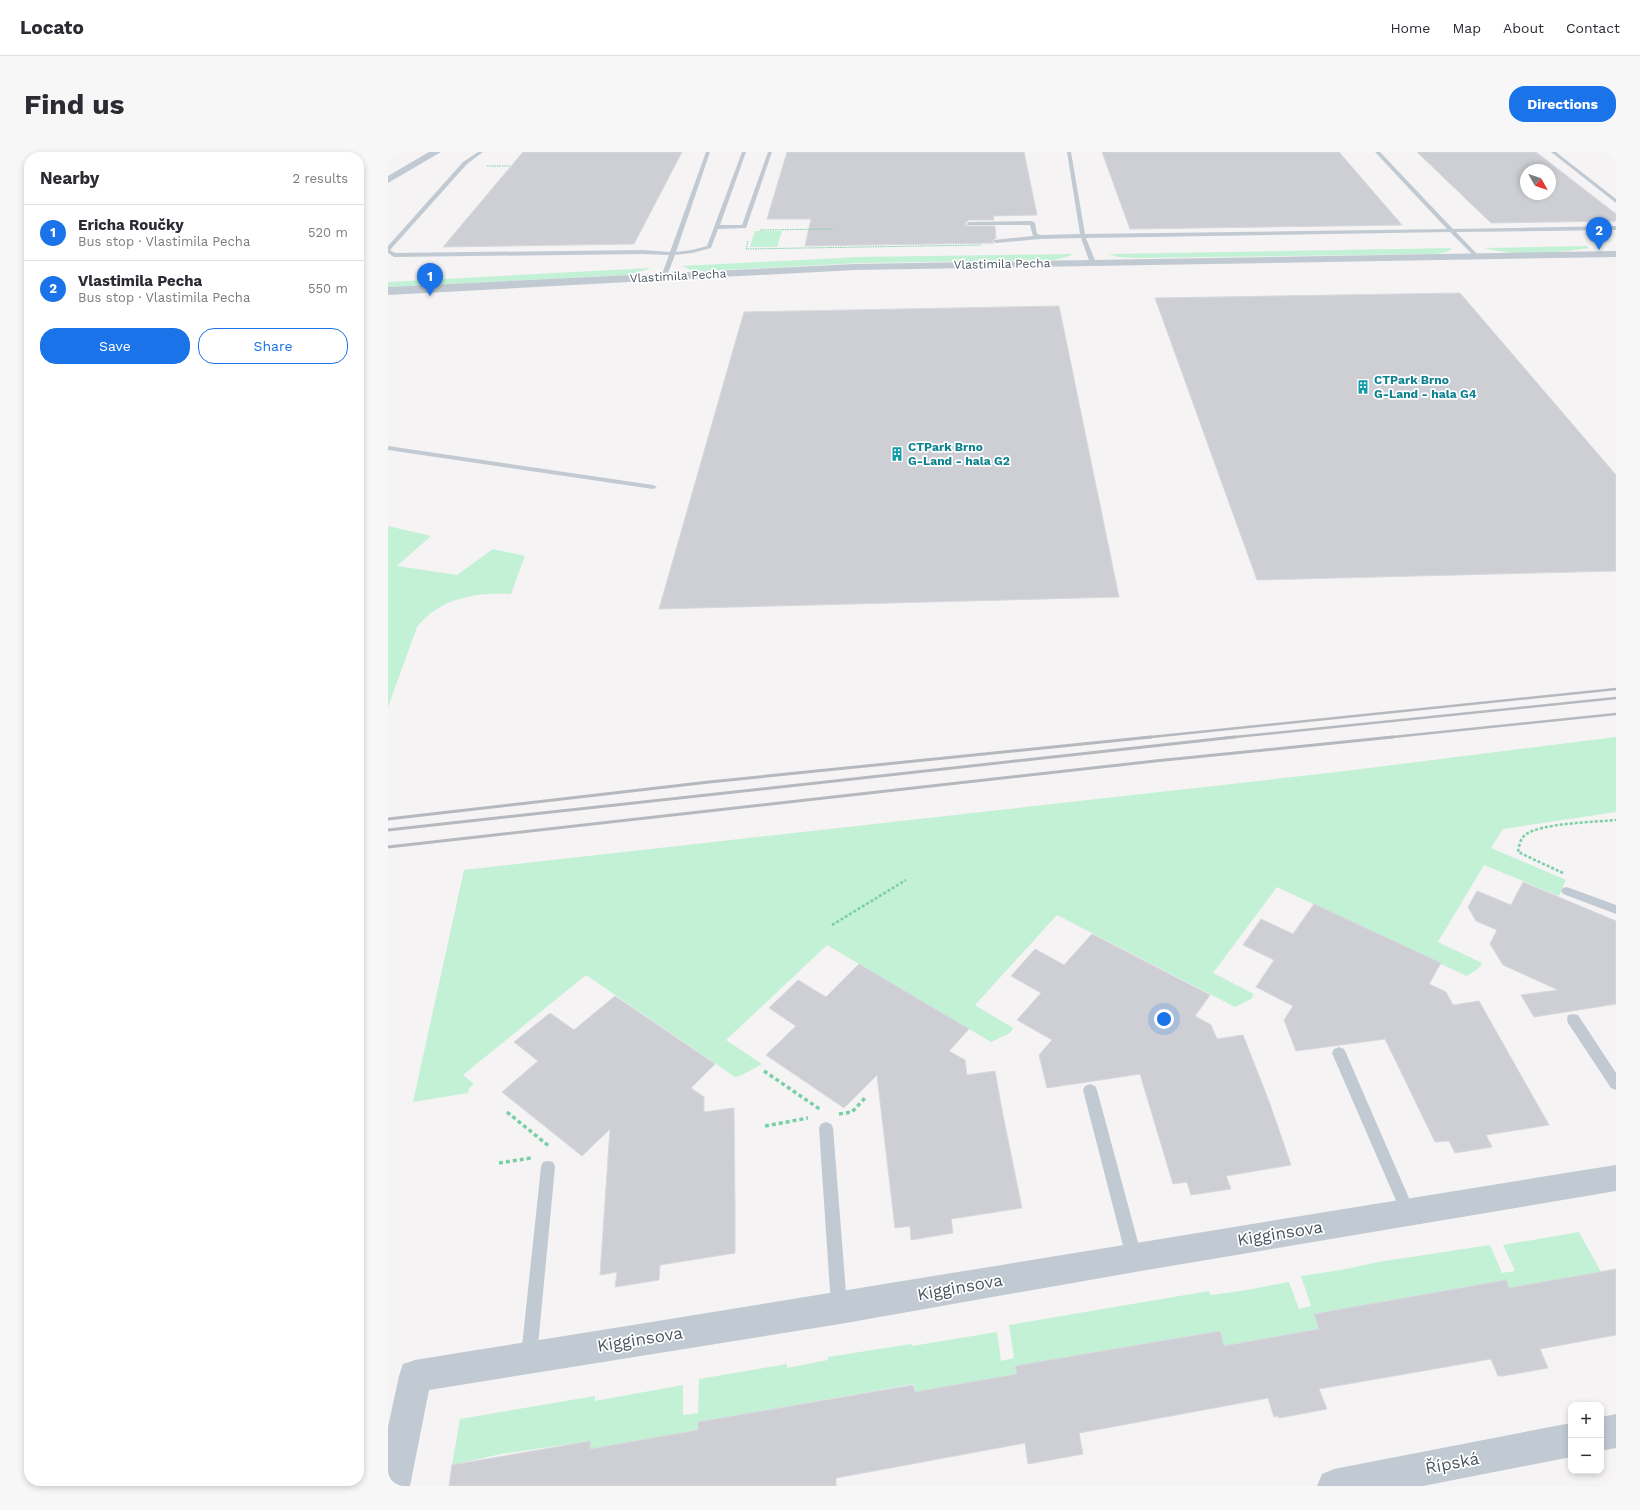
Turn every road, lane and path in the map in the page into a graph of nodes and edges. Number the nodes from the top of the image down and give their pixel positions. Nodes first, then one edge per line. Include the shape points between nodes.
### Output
1 (436, 152) edge
2 (481, 152) edge
3 (708, 152) edge
4 (744, 152) edge
5 (770, 152) edge
6 (1069, 152) edge
7 (1377, 152) edge
8 (1553, 152) edge
9 (388, 180) edge
10 (1616, 201) edge
11 (969, 224) dead end
12 (716, 227) junction
13 (1616, 228) edge
14 (833, 229) dead end
15 (758, 230) dead end
16 (1452, 231) junction
17 (750, 236) dead end
18 (1083, 236) junction
19 (1040, 237) junction
20 (996, 241) dead end
21 (985, 245) dead end
22 (388, 250) edge
23 (1616, 254) edge
24 (672, 255) junction
25 (1477, 257) junction
26 (1093, 263) junction
27 (664, 277) junction
28 (388, 291) edge
29 (388, 448) edge
30 (653, 487) dead end
31 (1616, 820) edge
32 (906, 880) dead end
33 (1567, 891) joint
34 (1616, 910) edge
35 (832, 925) dead end
36 (1573, 1019) dead end
37 (1339, 1053) dead end
38 (764, 1071) dead end
39 (1616, 1084) edge
40 (1090, 1090) dead end
41 (865, 1098) dead end
42 (822, 1111) dead end
43 (507, 1112) dead end
44 (836, 1114) dead end
45 (812, 1118) dead end
46 (766, 1126) dead end
47 (826, 1128) dead end
48 (554, 1150) dead end
49 (535, 1158) dead end
50 (499, 1163) dead end
51 (548, 1167) dead end
52 (1616, 1178) edge
53 (1408, 1212) junction
54 (1134, 1257) junction
55 (840, 1308) junction
56 (529, 1357) junction
57 (1616, 1431) edge
58 (1604, 1433) edge
59 (1568, 1441) edge
60 (394, 1486) edge
61 (1334, 1486) edge

1 - 9 street
2 - 22 lane via 465,162
3 - 24 lane
4 - 12 lane
5 - 12 lane via 744,226
6 - 18 lane
7 - 16 lane
8 - 10 lane
11 - 19 lane via 1032,223 1035,235
12 - 24 lane via 710,247
13 - 16 lane
14 - 15 path
16 - 18 lane
16 - 25 lane
17 - 21 path via 746,249
18 - 19 lane
18 - 26 lane
19 - 20 lane
22 - 24 lane via 394,255 643,252
23 - 25 street, Vlastimila Pecha
24 - 27 lane
25 - 26 street, Vlastimila Pecha
26 - 27 street, Vlastimila Pecha via 855,267
27 - 28 street, Vlastimila Pecha
29 - 30 lane
31 - 33 path via 1540,829 1525,835 1519,844 1518,852 1569,875
32 - 35 path
33 - 34 lane
36 - 39 lane
37 - 53 lane
38 - 42 path
40 - 54 lane
41 - 44 path via 852,1112
43 - 48 path
45 - 46 path
47 - 55 lane
49 - 50 path
51 - 56 lane
52 - 53 street, Kigginsova
53 - 54 street, Kigginsova
54 - 55 street, Kigginsova
55 - 56 street, Kigginsova
56 - 60 street, Kigginsova via 415,1376
57 - 58 street
59 - 61 street, Řípská

